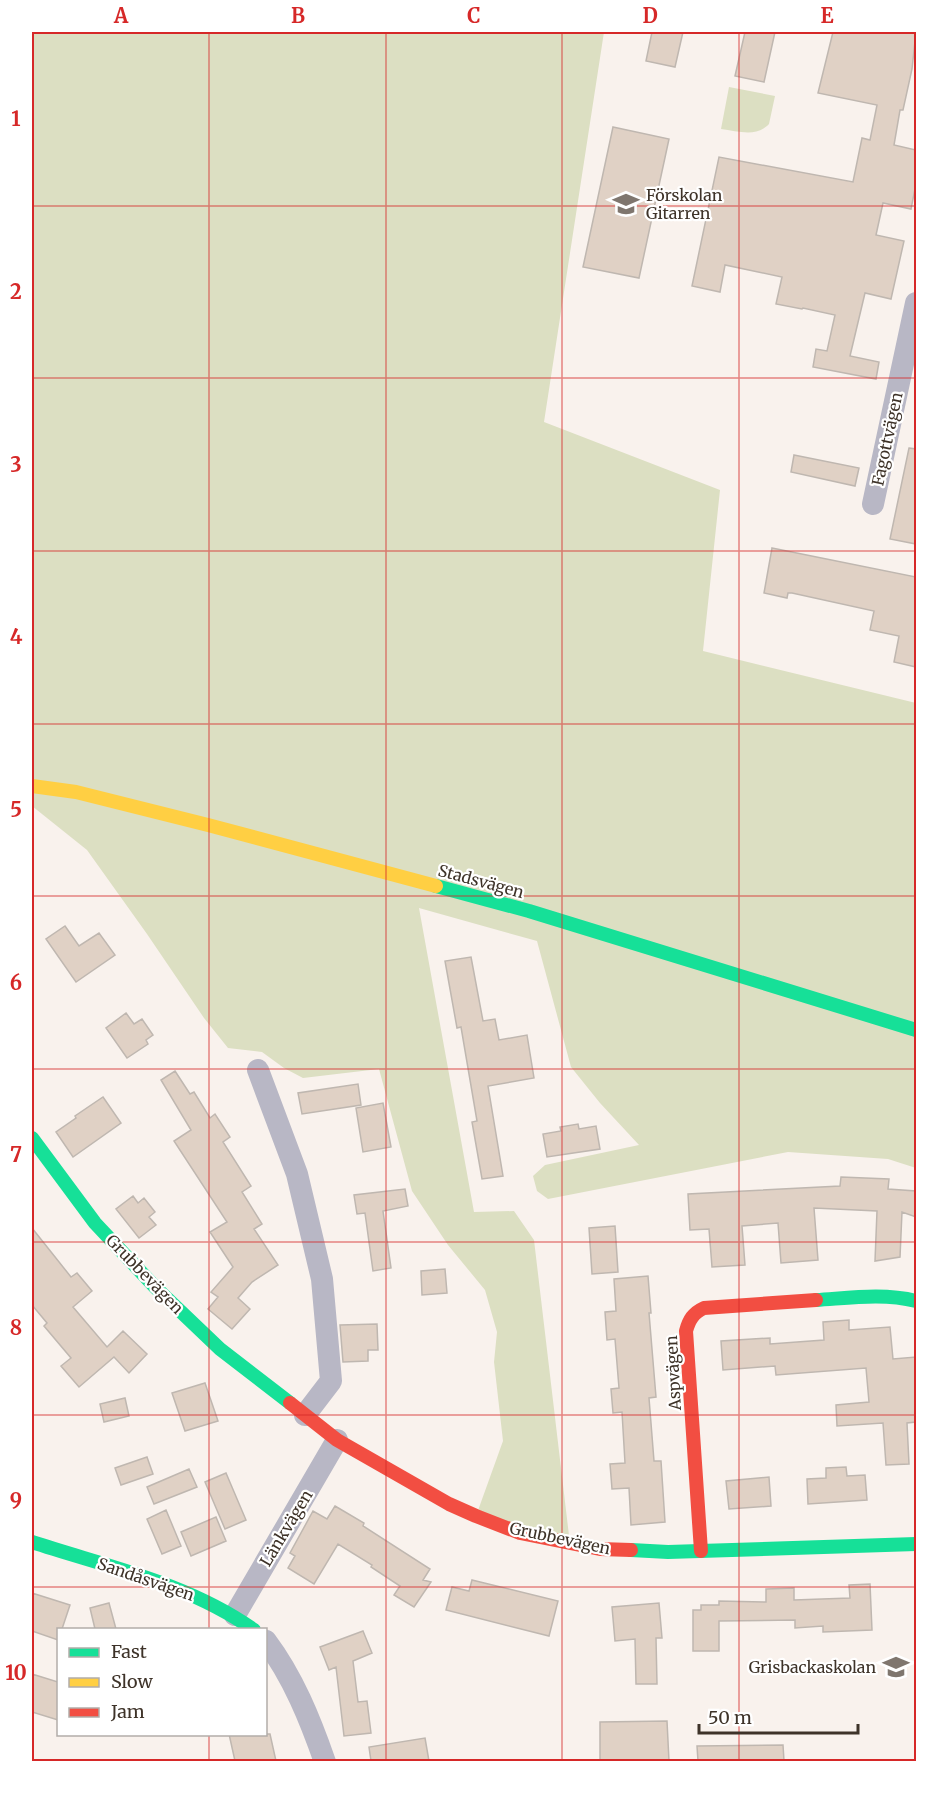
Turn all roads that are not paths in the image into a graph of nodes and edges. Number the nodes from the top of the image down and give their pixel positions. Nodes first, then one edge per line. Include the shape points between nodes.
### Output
1 (916, 303) edge
2 (873, 504) dead end
3 (32, 786) edge
4 (916, 1030) edge
5 (258, 1070) dead end
6 (32, 1138) edge
7 (916, 1302) edge
8 (305, 1415) junction
9 (336, 1440) junction
10 (32, 1542) edge
11 (916, 1544) edge
12 (701, 1551) junction
13 (235, 1615) junction
14 (253, 1628) edge
15 (267, 1642) edge
16 (325, 1761) edge

1 - 2 street, Fagottvägen
3 - 4 street, Stadsvägen via 76,792 186,819 529,911
5 - 8 street via 297,1174 322,1279 331,1381
6 - 8 street, Grubbevägen via 95,1222 154,1287 220,1349
7 - 12 street, Aspvägen via 875,1296 704,1308 694,1312 686,1331
8 - 9 street, Grubbevägen
9 - 12 street, Grubbevägen via 449,1504 520,1533 600,1549
9 - 13 street, Länkvägen
10 - 13 street, Sandåsvägen via 168,1584
11 - 12 street, Grubbevägen
13 - 14 street, Sandåsvägen
15 - 16 street via 299,1695

